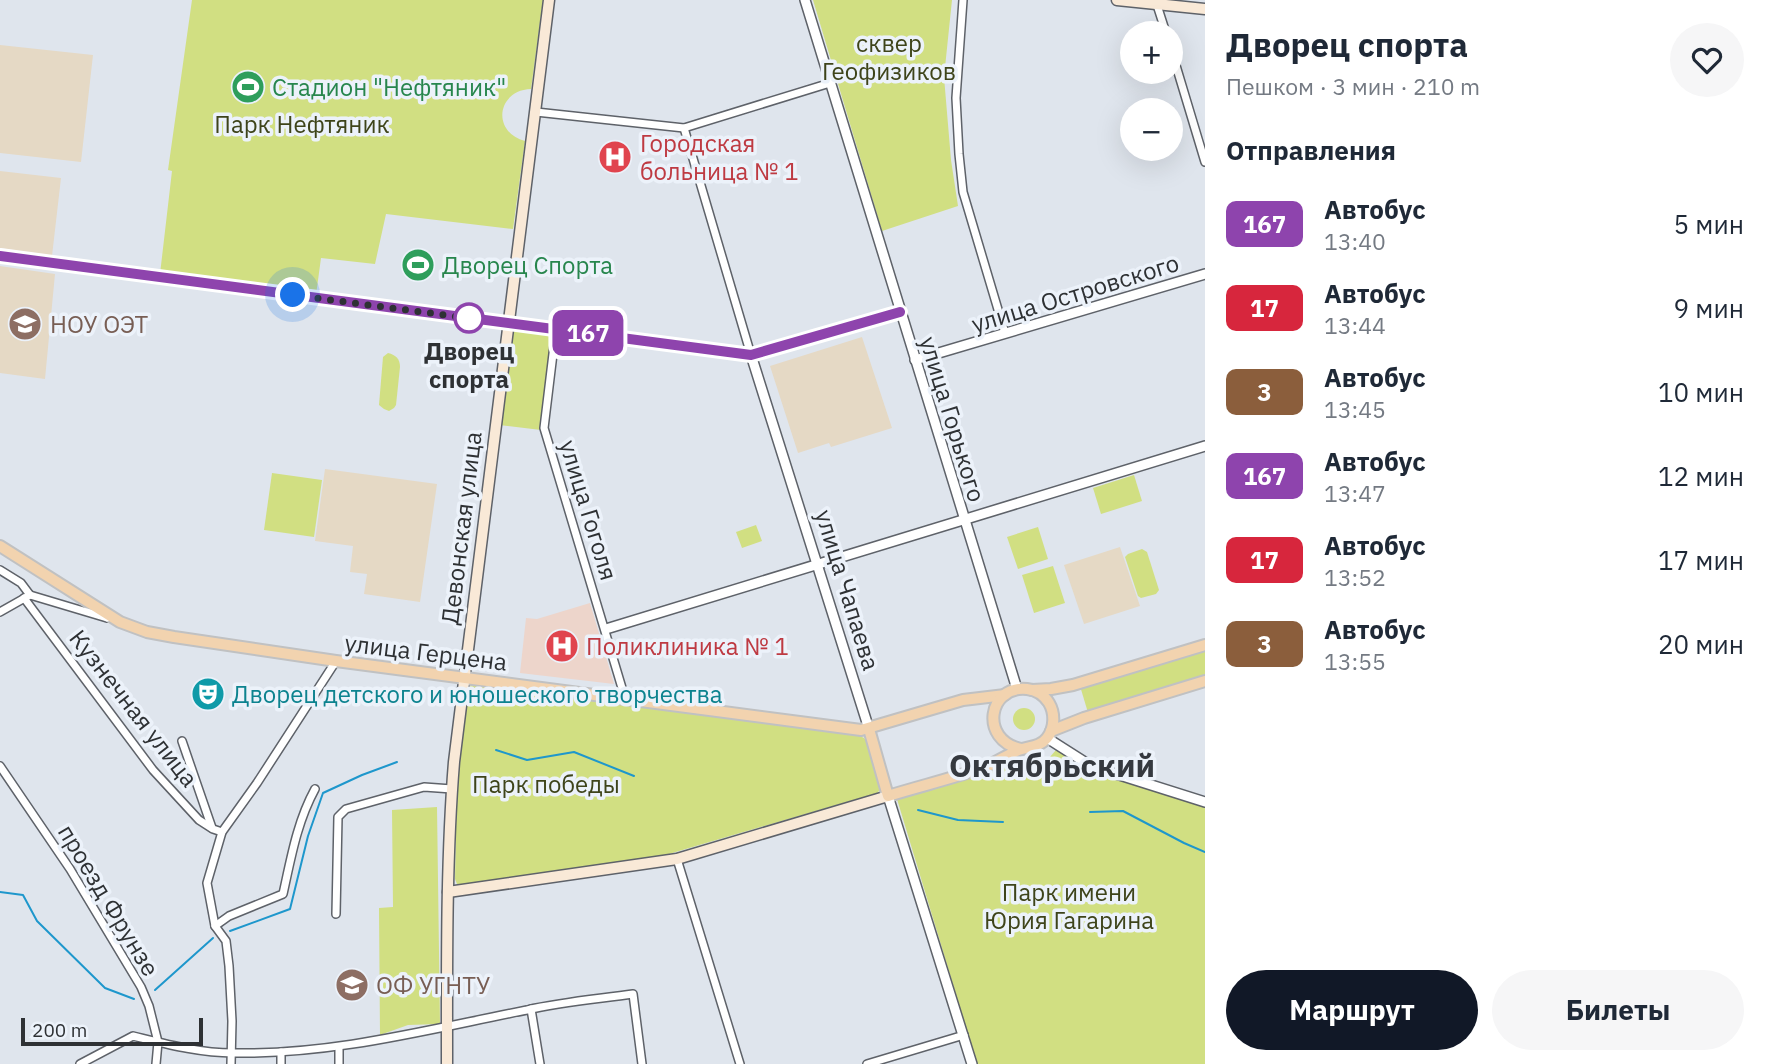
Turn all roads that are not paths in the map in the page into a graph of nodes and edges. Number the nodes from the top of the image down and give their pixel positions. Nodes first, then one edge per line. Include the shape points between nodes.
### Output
1 (549, 0) edge
2 (805, 0) edge
3 (962, 0) edge
4 (1117, 0) edge
5 (1157, 5) junction
6 (1205, 9) edge
7 (1162, 21) edge
8 (830, 83) junction
9 (1182, 84) edge
10 (536, 112) junction
11 (684, 128) junction
12 (1205, 162) edge
13 (0, 256) edge
14 (1205, 274) edge
15 (900, 312) junction
16 (509, 323) junction
17 (556, 329) junction
18 (1005, 333) junction
19 (751, 355) junction
20 (915, 360) junction
21 (1205, 446) edge
22 (964, 519) junction
23 (0, 546) edge
24 (817, 563) junction
25 (0, 570) edge
26 (27, 597) junction
27 (0, 612) edge
28 (120, 622) junction
29 (606, 629) junction
30 (1205, 645) edge
31 (336, 661) junction
32 (464, 678) junction
33 (1205, 681) edge
34 (1017, 689) junction
35 (1032, 690) junction
36 (1005, 695) junction
37 (625, 698) junction
38 (869, 729) junction
39 (1049, 735) junction
40 (182, 741) dead end
41 (1021, 749) junction
42 (0, 766) edge
43 (315, 789) dead end
44 (452, 789) junction
45 (888, 796) junction
46 (1205, 802) edge
47 (213, 829) junction
48 (222, 832) junction
49 (677, 859) junction
50 (448, 892) junction
51 (337, 914) dead end
52 (215, 926) junction
53 (531, 1009) junction
54 (450, 1026) junction
55 (964, 1035) junction
56 (158, 1042) junction
57 (339, 1047) junction
58 (281, 1052) junction
59 (231, 1053) junction
60 (80, 1064) edge
61 (156, 1064) edge
62 (231, 1064) edge
63 (281, 1064) edge
64 (339, 1064) edge
65 (447, 1064) edge
66 (540, 1064) edge
67 (642, 1064) edge
68 (740, 1064) edge
69 (867, 1064) edge
70 (972, 1064) edge

1 - 10 main road, Девонская улица
2 - 8 street, улица Горького
3 - 18 street via 956,99 959,154 964,192
4 - 5 main road
5 - 6 main road
5 - 7 street
8 - 11 street
8 - 15 street, улица Горького
9 - 12 street
10 - 11 street
10 - 16 main road, Девонская улица
11 - 19 street, улица Чапаева
13 - 16 street
14 - 18 street, улица Островского
15 - 19 street
15 - 20 street, улица Горького
16 - 17 street
16 - 32 main road, Девонская улица
17 - 19 street
17 - 29 street, улица Гоголя via 544,428
18 - 20 street, улица Островского
19 - 24 street, улица Чапаева
20 - 22 street, улица Горького
21 - 22 street
22 - 24 street
22 - 34 street, улица Горького
23 - 28 main road, улица Герцена
24 - 29 street
24 - 38 street, улица Чапаева
25 - 26 street via 21,583
26 - 27 street
26 - 28 street
26 - 47 street, Кузнечная улица via 153,770
28 - 31 main road, улица Герцена via 174,637
29 - 37 street, улица Гоголя
30 - 35 main road via 1073,685
31 - 32 main road, улица Герцена
31 - 48 street
32 - 37 main road, улица Герцена
32 - 44 main road, Девонская улица
33 - 39 main road via 1084,718
34 - 35 main road
34 - 36 main road
35 - 39 main road via 1051,706 1054,723
36 - 38 main road via 963,700
36 - 41 main road via 995,707 993,723 1006,744
37 - 38 main road, улица Герцена
38 - 45 main road, улица Чапаева
39 - 41 main road via 1034,747
39 - 46 street via 1091,766
40 - 47 street
41 - 45 main road via 986,766
42 - 56 street, проезд Фрунзе via 71,869 141,987
43 - 52 street via 296,838 284,894
44 - 50 main road, Девонская улица
44 - 51 street via 424,787 346,809 338,817
45 - 49 main road
45 - 55 street, улица Чапаева
47 - 48 street, Кузнечная улица
48 - 52 street via 207,883
49 - 50 main road
49 - 68 street
50 - 54 main road, Девонская улица
52 - 59 street via 226,941
53 - 54 street
53 - 66 street
53 - 67 street via 633,994
54 - 57 street
54 - 65 main road, Девонская улица
55 - 69 street
55 - 70 street, улица Чапаева
56 - 59 street
56 - 60 street via 133,1036
56 - 61 street, проезд Фрунзе
57 - 58 street
57 - 64 street
58 - 59 street
58 - 63 street
59 - 62 street

